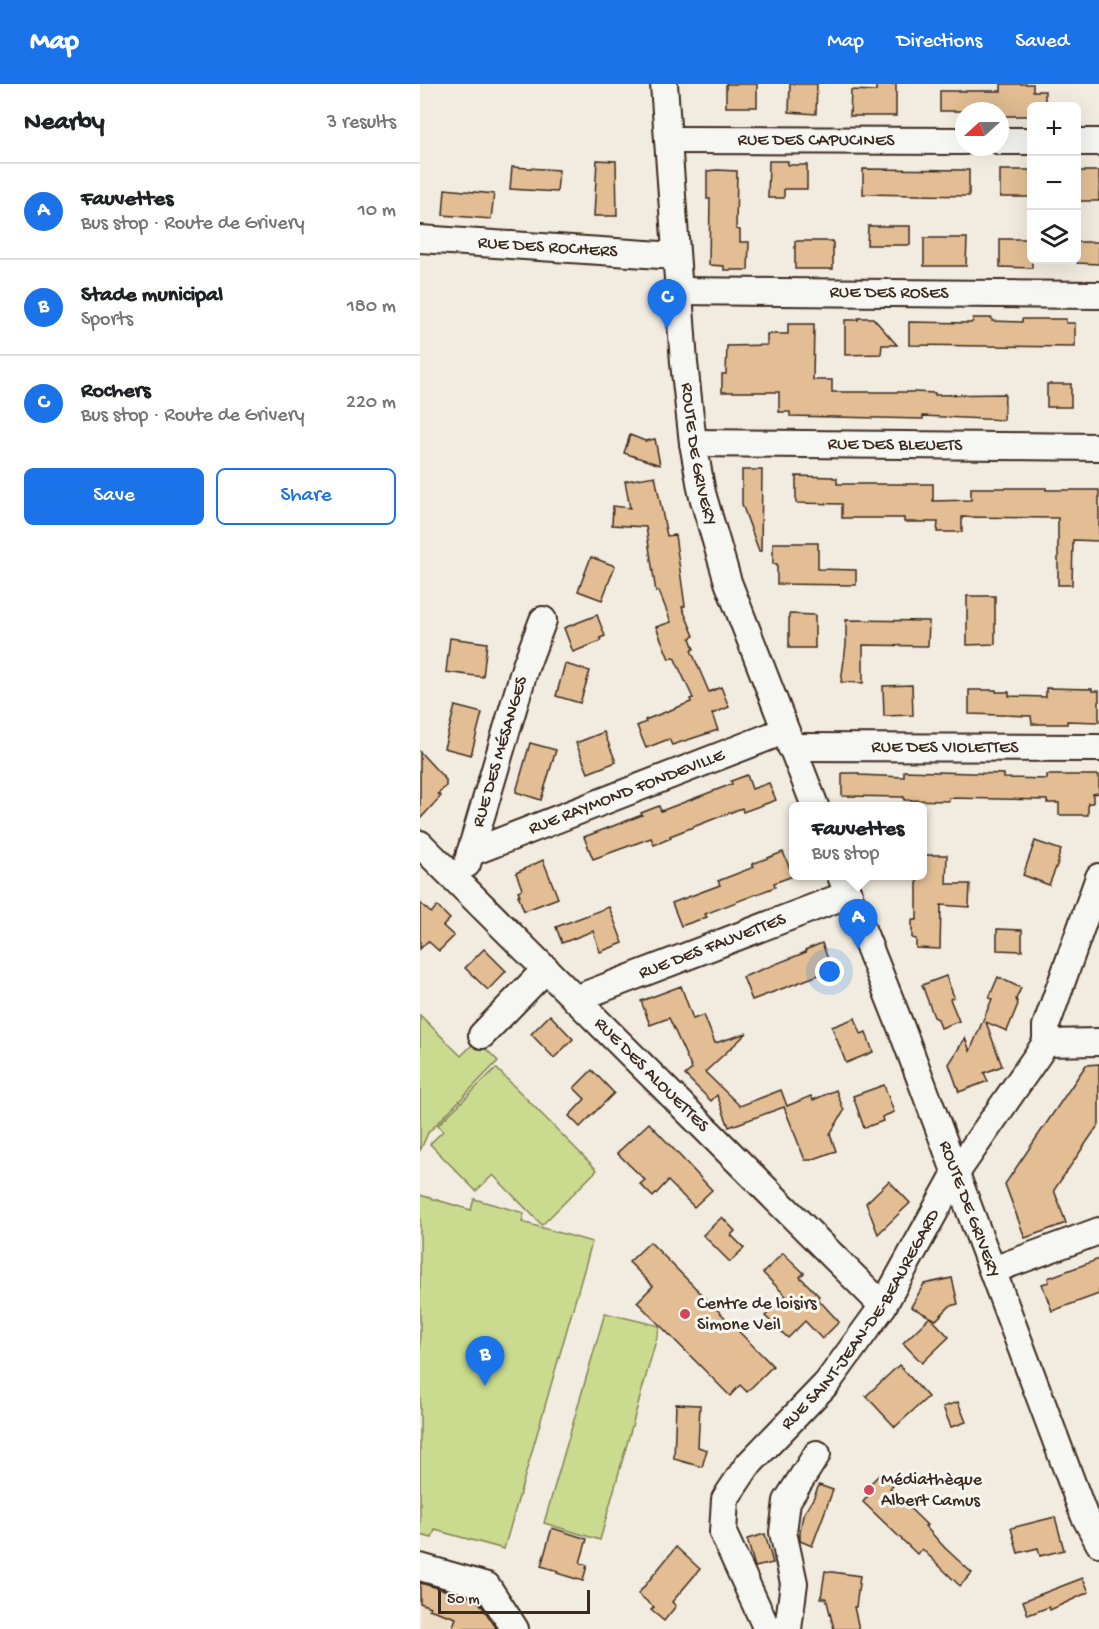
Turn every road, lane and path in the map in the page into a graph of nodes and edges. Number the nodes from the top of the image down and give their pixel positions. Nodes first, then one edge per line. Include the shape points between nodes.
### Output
1 (663, 84) edge
2 (668, 140) junction
3 (955, 141) edge
4 (1009, 141) edge
5 (1027, 141) edge
6 (1081, 142) edge
7 (1099, 142) edge
8 (420, 240) edge
9 (676, 256) junction
10 (679, 291) junction
11 (1099, 295) edge
12 (693, 443) junction
13 (1099, 447) edge
14 (543, 620) dead end
15 (788, 739) junction
16 (1099, 748) edge
17 (813, 802) edge
18 (420, 843) edge
19 (470, 853) junction
20 (1099, 877) edge
21 (460, 885) junction
22 (845, 885) edge
23 (546, 969) junction
24 (575, 999) junction
25 (482, 1035) dead end
26 (1099, 1042) edge
27 (1046, 1043) junction
28 (956, 1173) junction
29 (1099, 1231) edge
30 (993, 1270) junction
31 (883, 1306) junction
32 (818, 1454) dead end
33 (1099, 1543) edge
34 (420, 1567) edge
35 (514, 1629) edge
36 (767, 1629) edge
37 (788, 1629) edge

1 - 2 street, ROUTE DE GRIVERY
2 - 3 street, RUE DES CAPUCINES
2 - 9 street, ROUTE DE GRIVERY
4 - 5 street
6 - 7 street
8 - 9 street, RUE DES ROCHERS
9 - 10 street, ROUTE DE GRIVERY
10 - 11 street, RUE DES ROSES
10 - 12 street, ROUTE DE GRIVERY
12 - 13 street, RUE DES BLEUETS
12 - 15 street, ROUTE DE GRIVERY via 702,493 725,573
14 - 19 street, RUE DES MÉSANGES
15 - 16 street, RUE DES VIOLETTES
15 - 17 street, ROUTE DE GRIVERY
15 - 19 street, RUE RAYMOND FONDEVILLE
18 - 21 street, RUE DES ALOUETTES
19 - 21 street, RUE DES MÉSANGES
20 - 27 street, RUE SAINT-JEAN-DE-BEAUREGARD via 1046,1026
21 - 23 street, RUE DES ALOUETTES
22 - 24 street, RUE DES FAUVETTES
22 - 28 street, ROUTE DE GRIVERY
23 - 24 street, RUE DES ALOUETTES
23 - 25 street
24 - 31 street, RUE DES ALOUETTES
26 - 27 street
27 - 28 street, RUE SAINT-JEAN-DE-BEAUREGARD
28 - 30 street, ROUTE DE GRIVERY
28 - 31 street, RUE SAINT-JEAN-DE-BEAUREGARD
29 - 30 street
30 - 33 street, ROUTE DE GRIVERY via 1084,1515
31 - 36 street, RUE SAINT-JEAN-DE-BEAUREGARD via 827,1383 747,1466 725,1499 723,1533
32 - 37 street via 787,1501 783,1533 794,1583
34 - 35 street via 487,1587

